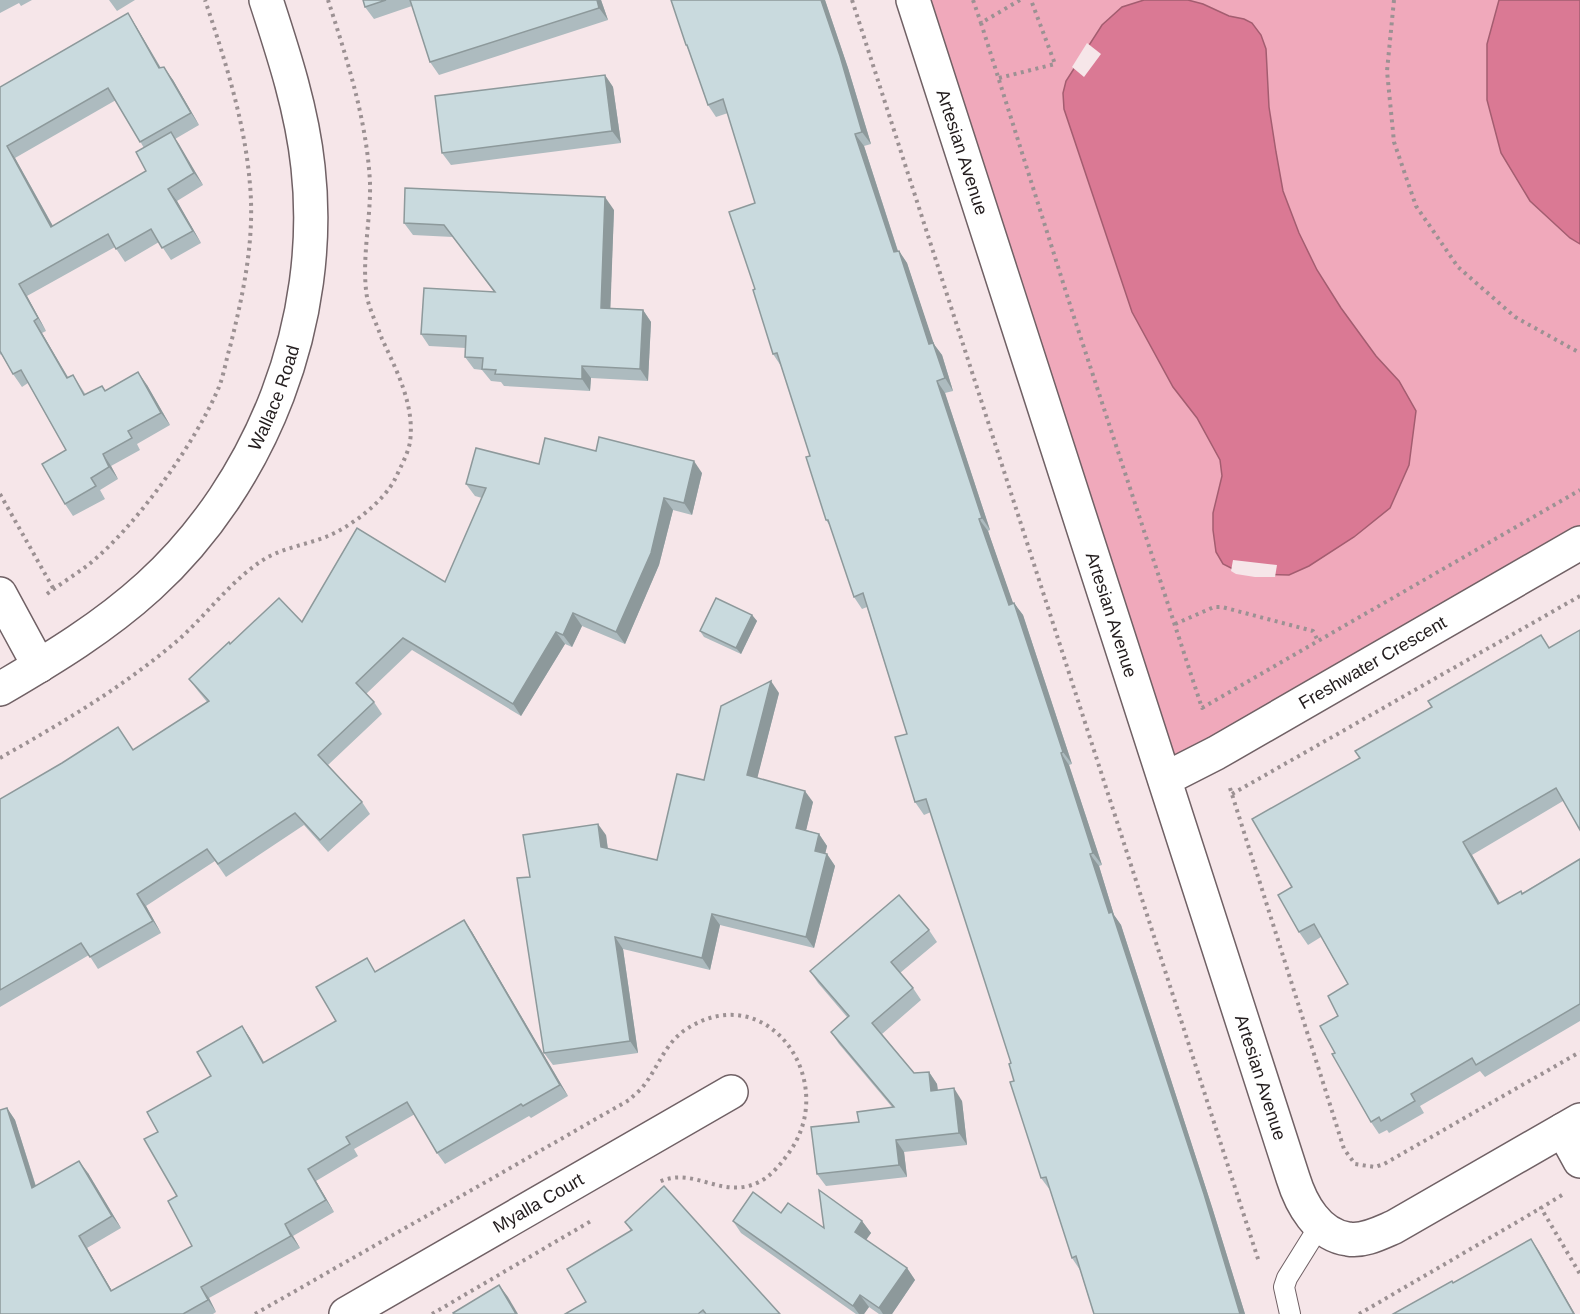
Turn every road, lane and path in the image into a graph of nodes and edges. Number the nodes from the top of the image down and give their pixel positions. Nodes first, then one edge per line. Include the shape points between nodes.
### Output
1 (205, 0) edge
2 (266, 0) edge
3 (852, 0) edge
4 (913, 0) edge
5 (973, 0) edge
6 (1020, 0) edge
7 (1031, 0) edge
8 (1394, 0) edge
9 (981, 22) junction
10 (999, 78) junction
11 (1580, 353) edge
12 (1580, 490) edge
13 (0, 494) edge
14 (1580, 543) edge
15 (53, 588) junction
16 (0, 594) edge
17 (47, 594) dead end
18 (1580, 596) edge
19 (1175, 624) junction
20 (1318, 641) junction
21 (39, 666) junction
22 (0, 689) edge
23 (1165, 779) junction
24 (1580, 1052) edge
25 (731, 1092) dead end
26 (1571, 1125) edge
27 (1580, 1161) edge
28 (1567, 1192) dead end
29 (1541, 1208) junction
30 (1320, 1225) junction
31 (1261, 1266) dead end
32 (1580, 1274) edge
33 (346, 1314) edge
34 (1290, 1314) edge
35 (1359, 1314) edge

1 - 15 path via 241,122 250,187 249,257 233,333 219,386 194,435 162,482 128,526 88,564
2 - 21 street, Wallace Road via 299,107 311,222 303,304 286,375 241,470 180,554 118,613
3 - 31 path
4 - 23 street, Artesian Avenue
5 - 9 path
6 - 9 path
7 - 10 path via 1055,64
8 - 11 path via 1387,71 1394,142 1416,206 1458,267 1515,317
9 - 10 path
10 - 19 path
12 - 20 path
13 - 15 path
14 - 23 street, Freshwater Crescent
15 - 17 path
16 - 21 street
18 - 24 path via 1232,794 1344,1149 1356,1164 1384,1164
19 - 20 path via 1214,607 1313,631
19 - 20 path via 1202,708
21 - 22 street, Wallace Road
23 - 30 street, Artesian Avenue via 1296,1187 1307,1211
25 - 33 street, Myalla Court
26 - 27 street
26 - 30 street, Artesian Avenue via 1378,1234 1348,1239
28 - 29 path
29 - 32 path
29 - 35 path
30 - 34 lane via 1287,1278 1284,1287

